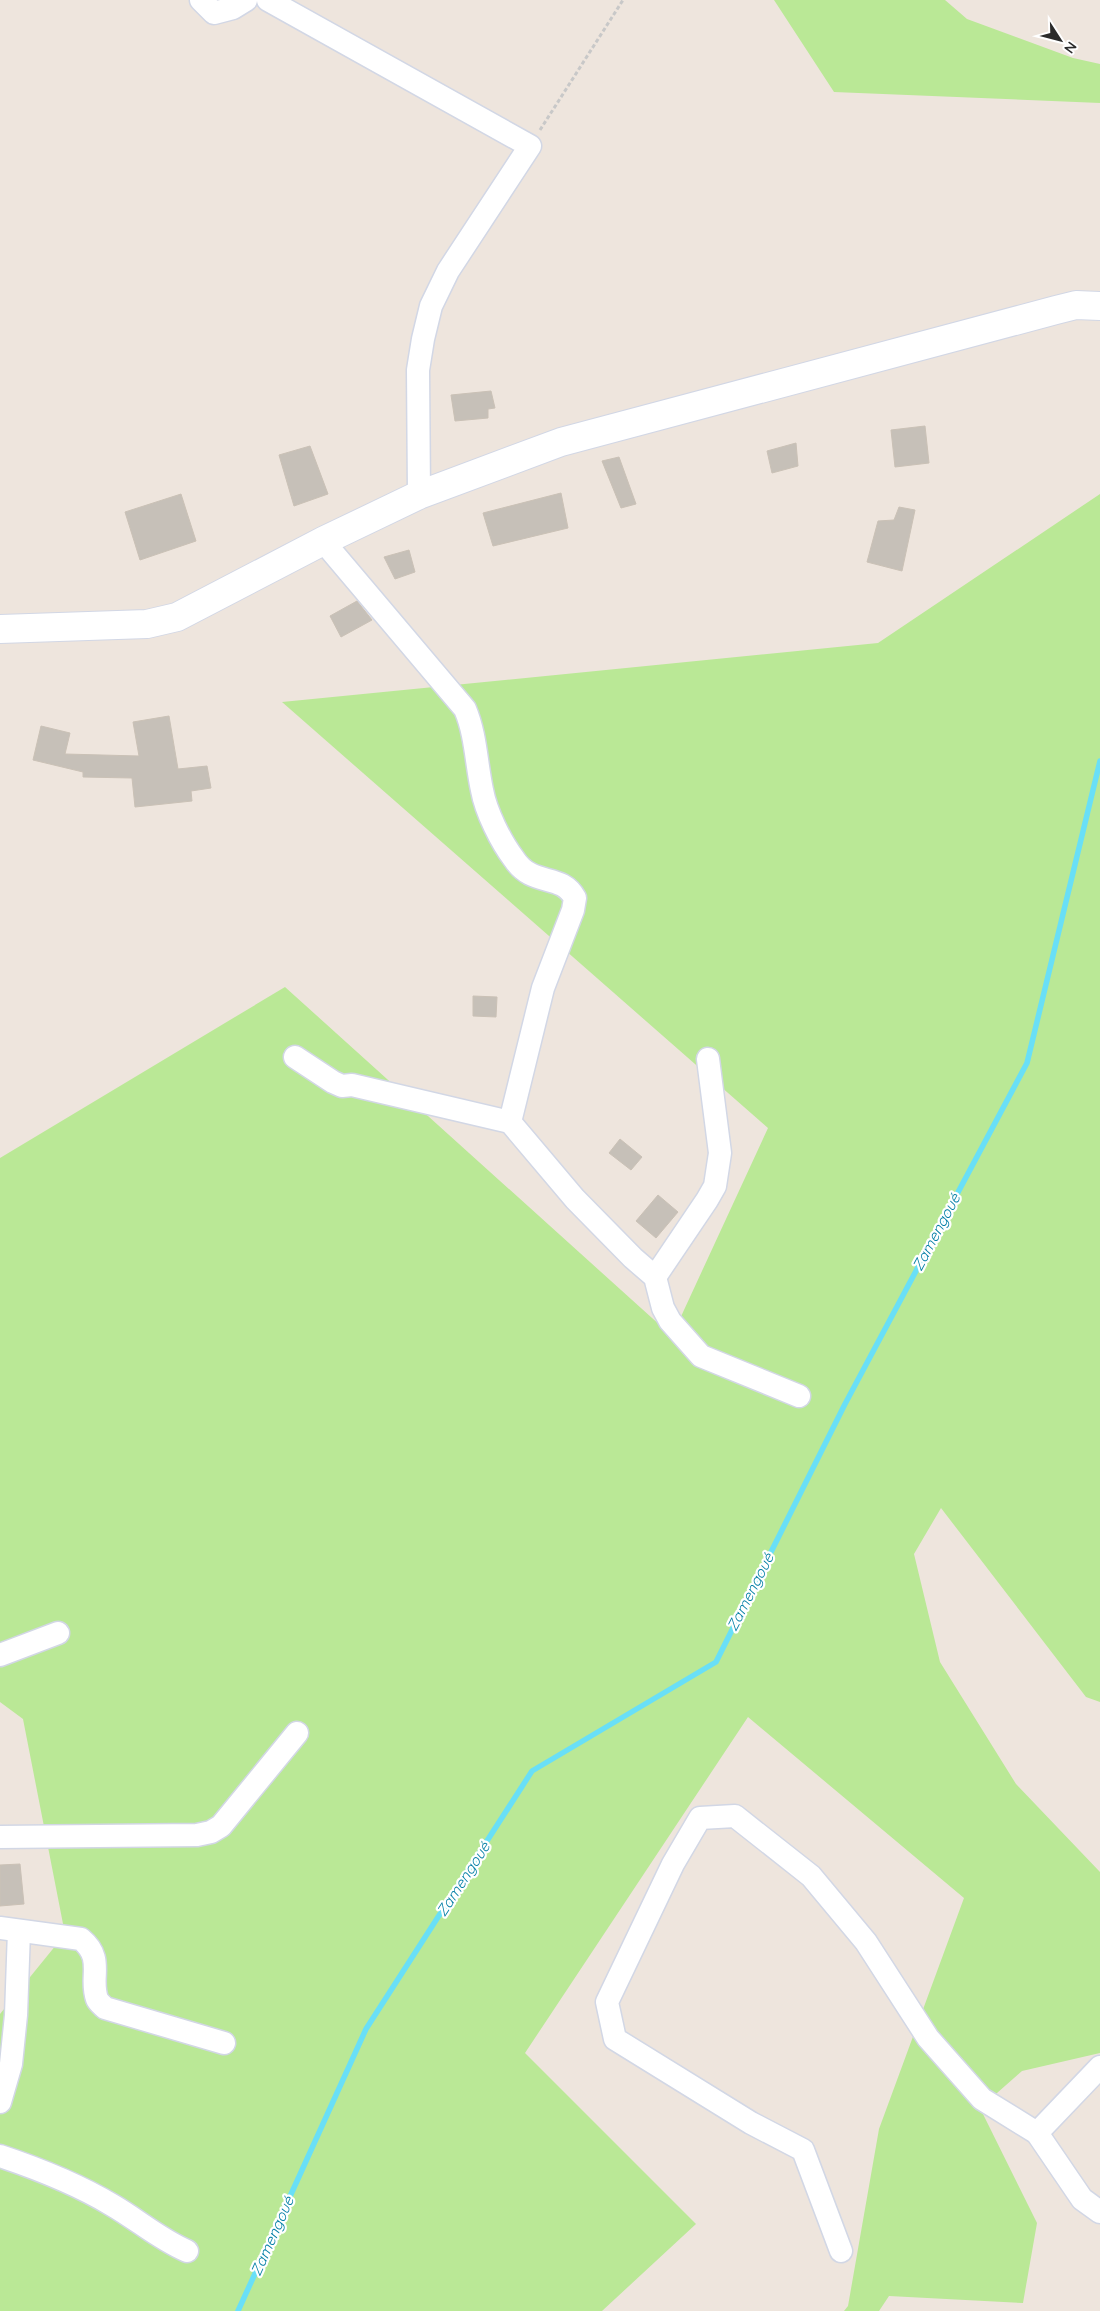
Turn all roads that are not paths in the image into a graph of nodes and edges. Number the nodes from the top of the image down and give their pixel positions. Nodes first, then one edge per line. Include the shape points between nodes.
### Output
1 (201, 0) edge
2 (246, 0) edge
3 (268, 0) edge
4 (1100, 306) edge
5 (419, 495) junction
6 (323, 541) junction
7 (0, 629) edge
8 (296, 1057) dead end
9 (708, 1059) dead end
10 (510, 1122) junction
11 (655, 1277) junction
12 (799, 1396) dead end
13 (58, 1633) dead end
14 (0, 1655) edge
15 (297, 1733) dead end
16 (0, 1837) edge
17 (10, 1929) edge
18 (224, 2043) dead end
19 (1100, 2067) edge
20 (0, 2102) edge
21 (1037, 2133) junction
22 (0, 2156) edge
23 (1100, 2212) edge
24 (187, 2251) dead end
25 (840, 2251) dead end

1 - 2 street via 214,13 233,8
3 - 5 street via 530,146 448,271 431,306 418,370
4 - 5 street via 1076,305 1056,310 560,442
5 - 6 street
6 - 7 street via 177,617 147,624
6 - 10 street via 465,708 474,734 482,792 504,845 529,875 564,884 575,898 574,910 543,988
8 - 10 street via 342,1086 352,1085
9 - 11 street via 720,1153 715,1186
10 - 11 street via 575,1199
11 - 12 street via 670,1321 702,1356
13 - 14 street
15 - 16 street via 220,1826 211,1832 197,1835
17 - 18 street via 81,1939 94,1956 97,1999 105,2008
17 - 20 street via 16,2015 11,2064
19 - 21 street
21 - 23 street via 1082,2199
21 - 25 street via 982,2099 928,2038 866,1942 812,1876 735,1816 700,1818 673,1864 607,2002 615,2039 751,2123 803,2150
22 - 24 street via 55,2175 112,2205 166,2242

